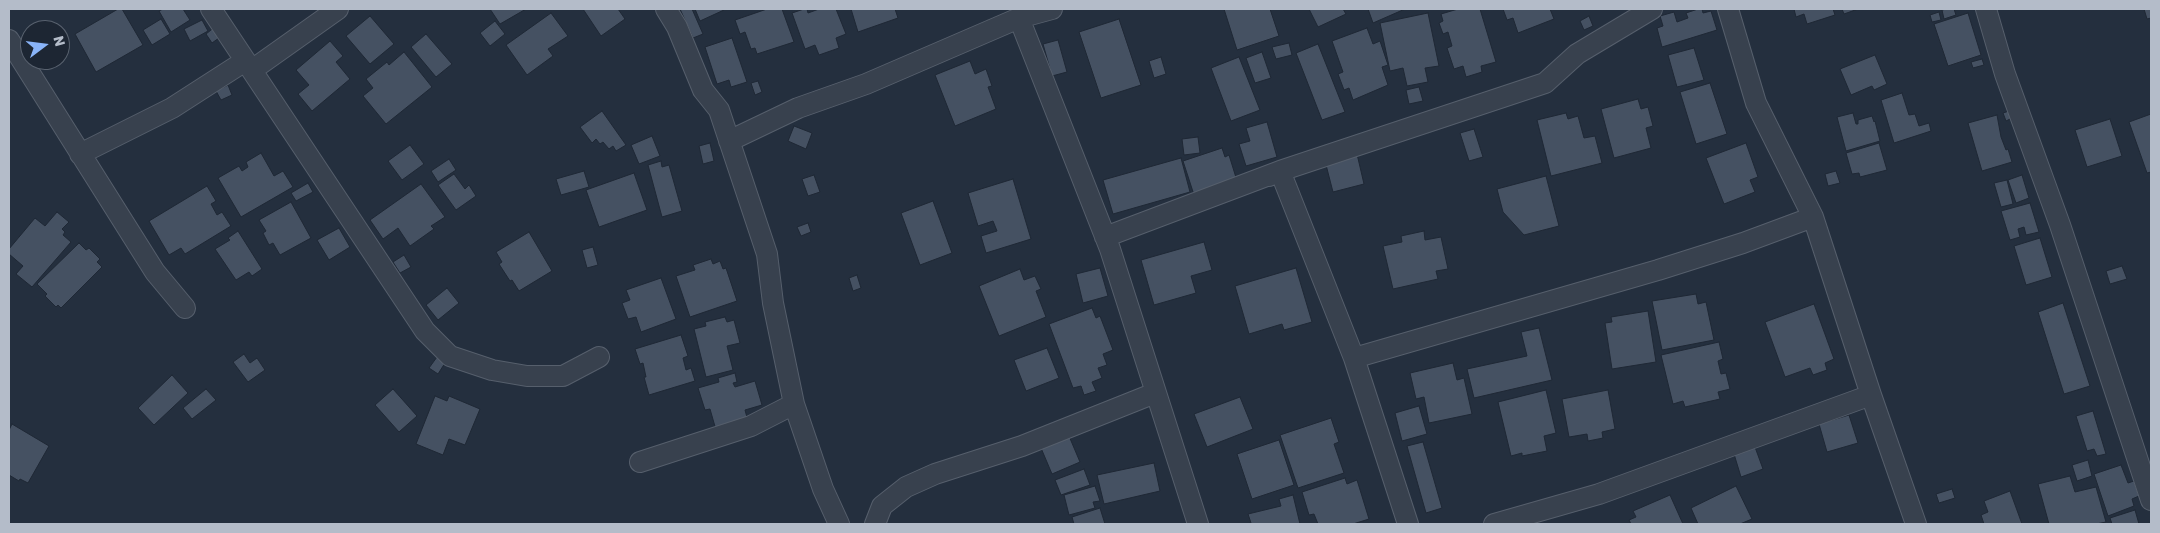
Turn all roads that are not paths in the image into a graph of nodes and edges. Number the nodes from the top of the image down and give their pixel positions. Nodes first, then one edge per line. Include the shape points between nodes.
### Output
1 (211, 9) edge
2 (338, 9) edge
3 (666, 9) edge
4 (1052, 9) edge
5 (1652, 9) edge
6 (1728, 9) edge
7 (1986, 9) edge
8 (1019, 18) junction
9 (9, 40) edge
10 (249, 66) junction
11 (729, 141) junction
12 (80, 154) junction
13 (1280, 171) junction
14 (1813, 217) junction
15 (1108, 243) junction
16 (185, 308) dead end
17 (599, 357) dead end
18 (1354, 358) junction
19 (1155, 393) junction
20 (1871, 395) junction
21 (794, 404) junction
22 (640, 462) dead end
23 (2151, 500) edge
24 (839, 524) edge
25 (875, 524) edge
26 (1198, 524) edge
27 (1408, 524) edge
28 (1494, 524) edge
29 (1916, 524) edge

1 - 10 street
2 - 10 street
3 - 11 street via 677,27 703,90 719,110
4 - 8 street
5 - 13 street via 1578,54 1544,83
6 - 14 street via 1756,103
7 - 23 street via 2005,74 2060,225
8 - 11 street via 866,84 798,108
8 - 15 street
9 - 12 street
10 - 12 street
10 - 17 street via 425,331 450,356 492,370 527,376 563,376
11 - 21 street via 768,254 773,303
12 - 16 street via 155,272
13 - 15 street
13 - 18 street
14 - 18 street via 1658,270
14 - 20 street
15 - 19 street
18 - 27 street
19 - 25 street via 906,488 882,506
19 - 26 street
20 - 28 street via 1599,494
20 - 29 street
21 - 22 street via 751,426
21 - 24 street via 823,490

